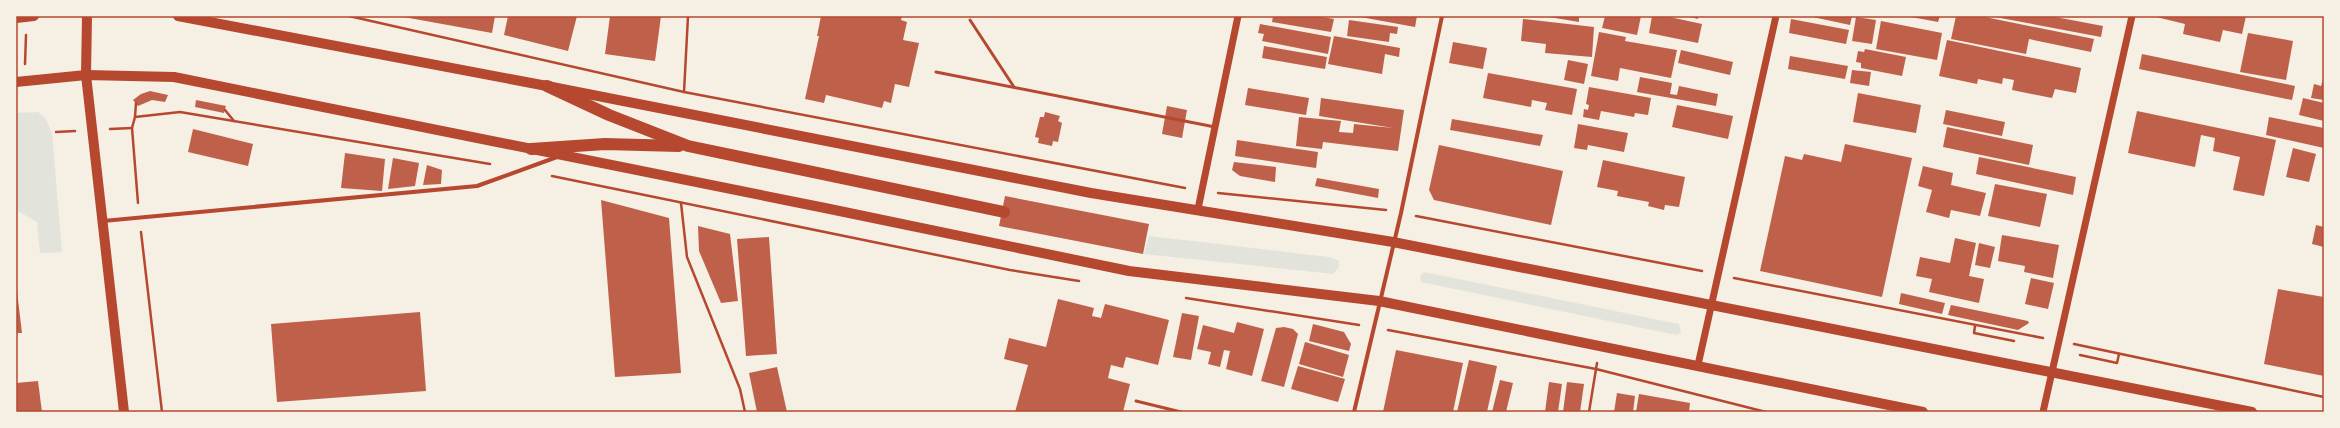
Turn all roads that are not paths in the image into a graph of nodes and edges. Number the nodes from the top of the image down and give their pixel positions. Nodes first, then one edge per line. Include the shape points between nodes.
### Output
1 (87, 16) edge
2 (178, 16) edge
3 (1238, 16) edge
4 (1442, 16) edge
5 (1776, 16) edge
6 (2132, 16) edge
7 (970, 20) dead end
8 (936, 72) dead end
9 (86, 75) junction
10 (21, 81) edge
11 (547, 86) junction
12 (1014, 87) junction
13 (1215, 128) junction
14 (688, 146) junction
15 (531, 149) junction
16 (563, 155) junction
17 (1198, 209) junction
18 (1004, 212) dead end
19 (103, 221) junction
20 (1393, 242) junction
21 (1380, 301) junction
22 (1710, 305) junction
23 (1698, 365) junction
24 (2051, 373) junction
25 (1136, 401) dead end
26 (124, 412) edge
27 (1181, 412) edge
28 (1354, 412) edge
29 (1922, 412) edge
30 (2043, 412) edge
31 (2252, 412) edge

1 - 9 main road
2 - 11 main road
3 - 13 street
4 - 20 street
5 - 22 street
6 - 24 street
7 - 12 lane
8 - 12 lane
9 - 10 main road
9 - 15 main road via 174,78
9 - 19 main road
11 - 14 highway via 609,115
11 - 17 main road via 1091,193
12 - 13 lane
13 - 17 street via 1204,191
14 - 15 highway via 605,144
14 - 18 highway
15 - 16 main road
16 - 19 street via 477,186
16 - 21 main road via 1129,271
17 - 20 main road
19 - 26 main road
20 - 21 street
20 - 22 main road
21 - 23 main road
21 - 28 street
22 - 23 street
22 - 24 main road
23 - 29 main road
24 - 30 street
24 - 31 main road
25 - 27 lane

